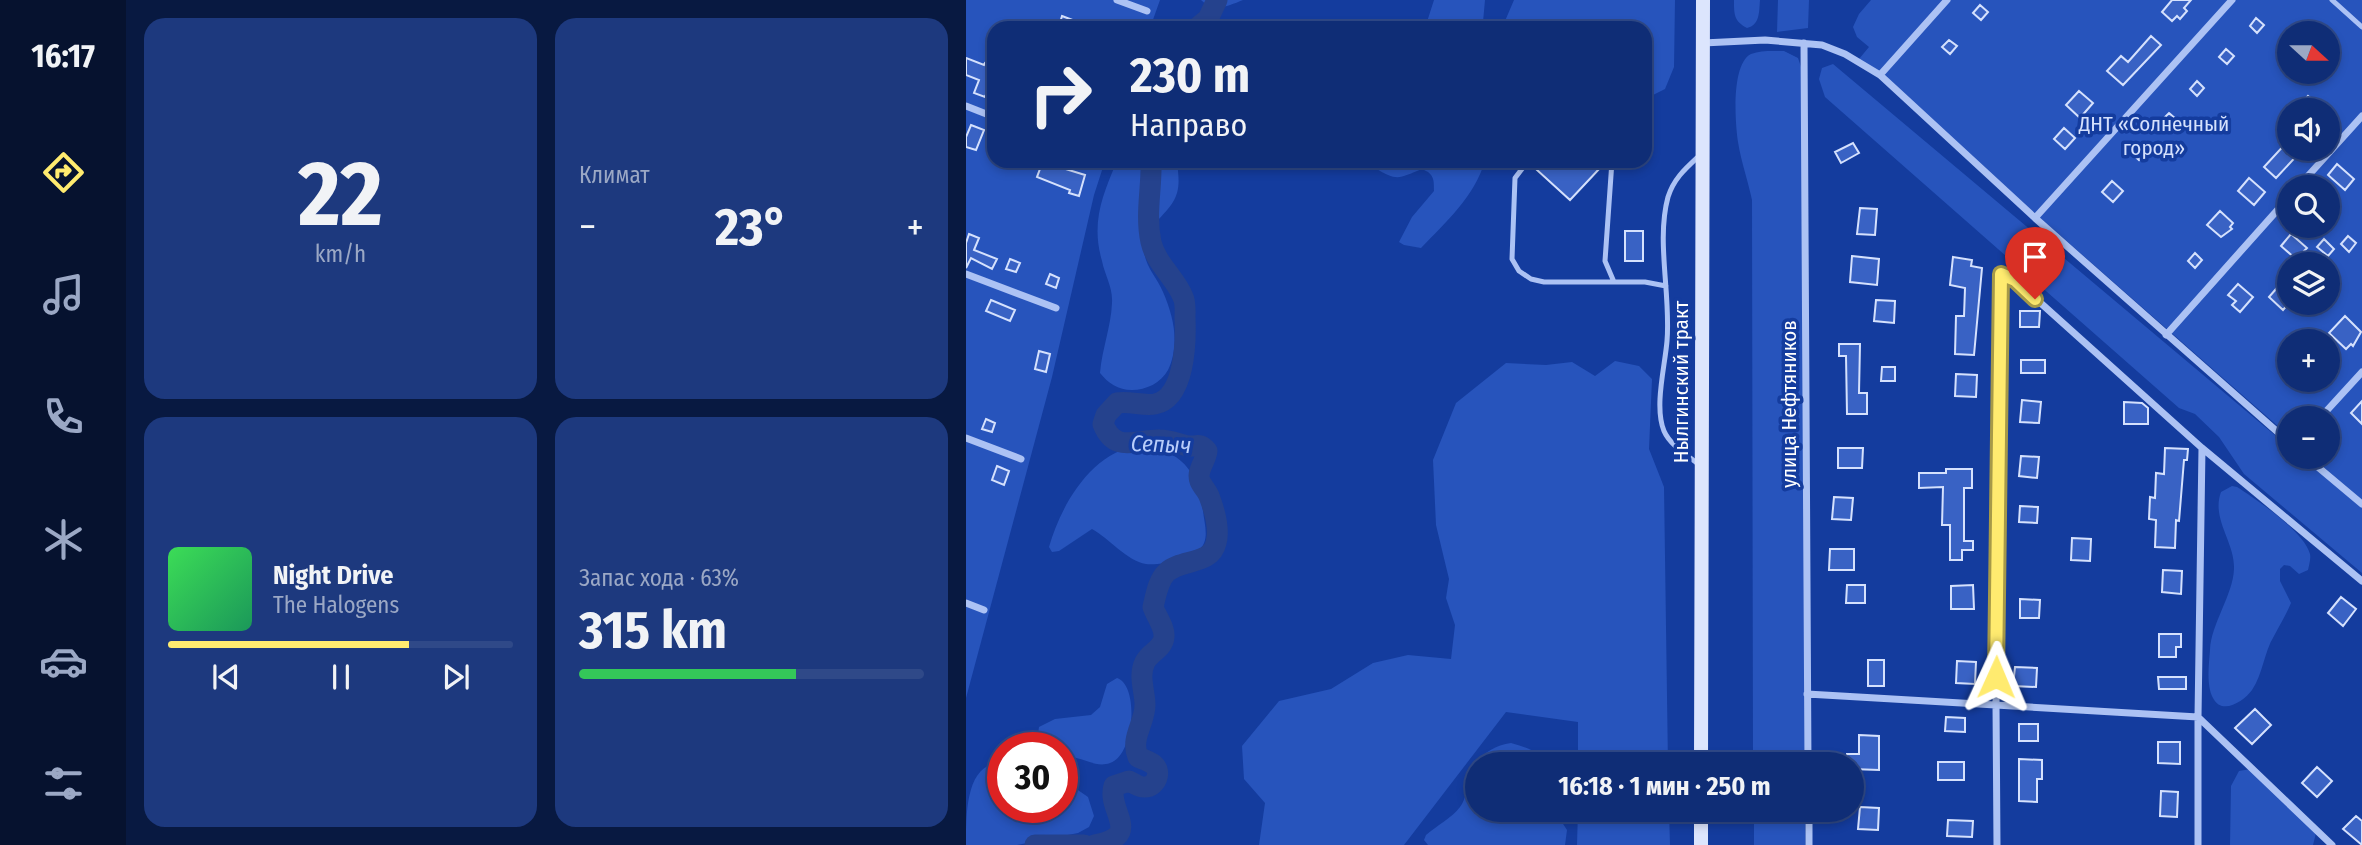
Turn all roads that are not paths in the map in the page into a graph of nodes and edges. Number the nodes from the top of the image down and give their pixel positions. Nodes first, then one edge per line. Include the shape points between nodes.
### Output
1 (1116, 0) edge
2 (1703, 0) edge
3 (1947, 0) edge
4 (2232, 0) edge
5 (2332, 0) edge
6 (1147, 11) dead end
7 (2362, 27) edge
8 (1703, 43) junction
9 (1804, 43) junction
10 (1880, 75) junction
11 (966, 106) edge
12 (987, 114) edge
13 (2362, 116) edge
14 (1702, 153) junction
15 (1523, 168) edge
16 (1612, 168) edge
17 (2309, 175) edge
18 (2277, 210) edge
19 (2035, 218) junction
20 (966, 274) edge
21 (1614, 282) junction
22 (1666, 285) junction
23 (1056, 308) dead end
24 (2166, 335) junction
25 (2362, 372) edge
26 (2332, 406) edge
27 (2277, 432) edge
28 (966, 438) edge
29 (2202, 447) junction
30 (1021, 459) dead end
31 (1702, 467) junction
32 (2320, 469) edge
33 (2362, 504) edge
34 (2362, 581) edge
35 (966, 603) edge
36 (984, 610) dead end
37 (1807, 694) junction
38 (1996, 704) junction
39 (2197, 717) junction
40 (1702, 752) edge
41 (1808, 752) edge
42 (1702, 822) edge
43 (1809, 822) edge
44 (1701, 845) edge
45 (1810, 845) edge
46 (1997, 845) edge
47 (2198, 845) edge
48 (2332, 845) edge

1 - 6 street
2 - 8 main road, Нылгинский тракт
3 - 10 street
4 - 19 street
5 - 7 lane
8 - 9 street
8 - 14 main road, Нылгинский тракт
9 - 10 street via 1845,54
9 - 37 street, улица Нефтяников
10 - 19 street
11 - 12 street
13 - 17 street
14 - 22 lane via 1675,178 1668,197
14 - 31 main road, Нылгинский тракт
15 - 21 lane via 1515,178 1512,259 1519,271 1544,282
16 - 21 lane via 1605,261
18 - 24 street
19 - 24 street
20 - 23 street
21 - 22 lane
22 - 31 lane via 1668,338 1660,406 1664,432
24 - 27 street
25 - 26 street
28 - 30 street
29 - 34 street
29 - 38 street via 2015,280 2001,274
29 - 39 street
31 - 40 main road, Нылгинский тракт
32 - 33 street
35 - 36 street
37 - 38 street
37 - 41 street, улица Нефтяников
38 - 39 street
38 - 46 street
39 - 47 street
39 - 48 street
42 - 44 main road
43 - 45 street

